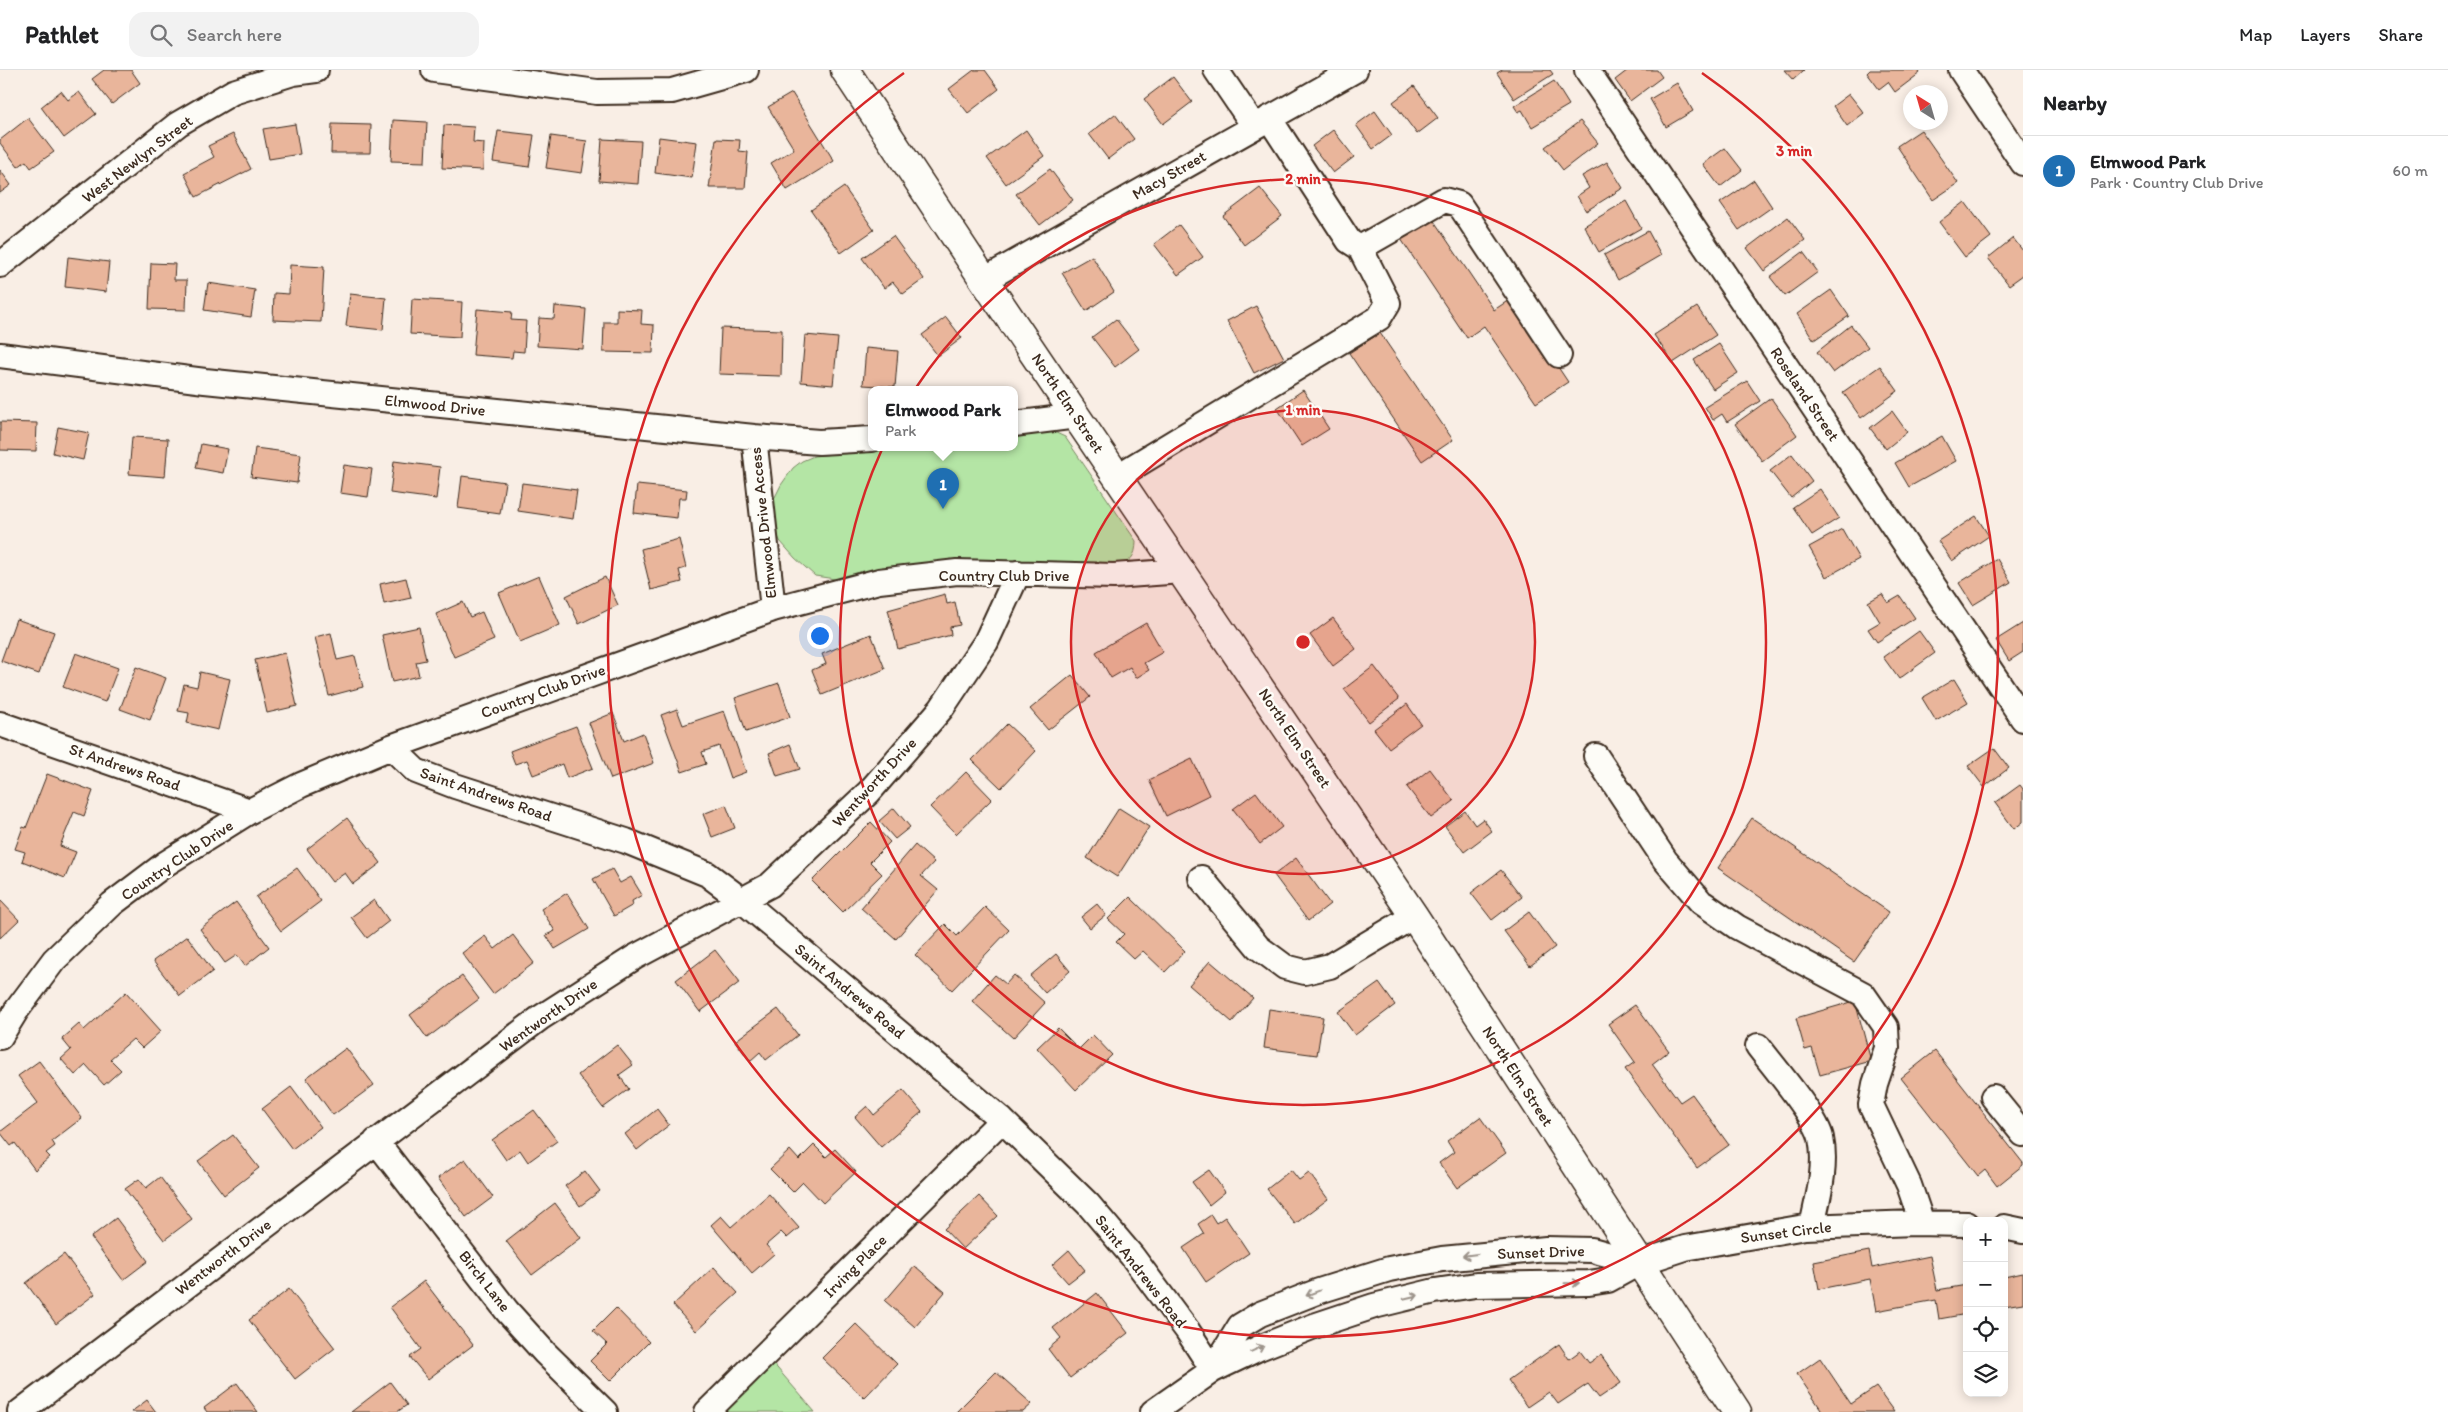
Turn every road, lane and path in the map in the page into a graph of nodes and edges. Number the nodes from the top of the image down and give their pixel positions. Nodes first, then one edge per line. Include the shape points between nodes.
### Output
1 (316, 70) edge
2 (434, 70) edge
3 (746, 70) edge
4 (845, 70) edge
5 (1216, 70) edge
6 (1355, 70) edge
7 (1587, 70) edge
8 (1961, 70) edge
9 (1262, 122) junction
10 (2023, 163) edge
11 (1360, 248) junction
12 (0, 265) edge
13 (984, 280) junction
14 (0, 355) edge
15 (1559, 355) dead end
16 (1077, 416) junction
17 (1018, 423) edge
18 (754, 437) junction
19 (868, 439) edge
20 (1118, 476) junction
21 (1182, 571) junction
22 (1018, 573) junction
23 (773, 609) junction
24 (2023, 719) edge
25 (0, 724) edge
26 (391, 747) junction
27 (1596, 756) dead end
28 (250, 811) junction
29 (1201, 878) dead end
30 (743, 901) junction
31 (1414, 916) junction
32 (0, 1037) edge
33 (1758, 1046) dead end
34 (1992, 1097) dead end
35 (1002, 1120) junction
36 (2023, 1134) edge
37 (376, 1141) junction
38 (1922, 1223) junction
39 (1963, 1224) edge
40 (1812, 1226) junction
41 (2008, 1228) edge
42 (2023, 1231) edge
43 (1639, 1264) junction
44 (1213, 1370) junction
45 (20, 1412) edge
46 (605, 1412) edge
47 (707, 1412) edge
48 (1152, 1412) edge
49 (1737, 1412) edge

1 - 12 street, West Newlyn Street via 293,73 232,92 178,124
2 - 3 street via 597,92 672,91
4 - 13 main road, North Elm Street
5 - 9 street
6 - 9 street, Macy Street
7 - 24 street, Roseland Street
8 - 10 street
9 - 11 street via 1348,241
9 - 13 street, Macy Street
11 - 15 street via 1444,200 1459,204
11 - 20 street via 1388,303 1379,318
13 - 16 main road, North Elm Street
14 - 18 street, Elmwood Drive via 196,380
16 - 17 street
16 - 20 main road, North Elm Street
18 - 19 street, Elmwood Drive via 819,442
18 - 23 street, Elmwood Drive Access
20 - 21 main road, North Elm Street
21 - 22 street, Country Club Drive via 1114,576
21 - 31 main road, North Elm Street
22 - 23 street, Country Club Drive via 957,572 879,581
22 - 30 street, Wentworth Drive via 986,642 942,709 869,792 770,886
23 - 26 street, Country Club Drive
25 - 28 street, St Andrews Road
26 - 28 street, Country Club Drive via 301,785
26 - 30 street, Saint Andrews Road via 416,770 626,841 707,874
27 - 38 street via 1666,860 1701,902 1737,927 1863,994 1881,1019 1886,1027 1887,1048 1871,1105 1909,1185
28 - 32 street, Country Club Drive via 166,864 112,904 54,960
29 - 31 street via 1258,947 1285,967 1305,972 1330,966
30 - 35 street, Saint Andrews Road
30 - 37 street, Wentworth Drive via 635,957 540,1018
31 - 43 main road, North Elm Street
33 - 40 street via 1815,1122 1821,1137 1824,1158
34 - 36 street
35 - 44 street, Saint Andrews Road via 1088,1204 1132,1256 1188,1330
35 - 47 street, Irving Place
37 - 45 street, Wentworth Drive
37 - 46 street, Birch Lane via 507,1310
38 - 39 street, Sunset Circle
38 - 40 street, Sunset Circle
40 - 43 street, Sunset Circle via 1685,1248
41 - 42 street
44 -> 43 street, Sunset Drive via 1314,1326 1374,1306 1476,1285 1608,1280
43 -> 44 street, Sunset Drive via 1592,1250 1546,1249 1442,1259 1389,1269 1260,1314 1240,1326
43 - 49 main road, North Elm Street
44 - 48 street, Sunset Drive

